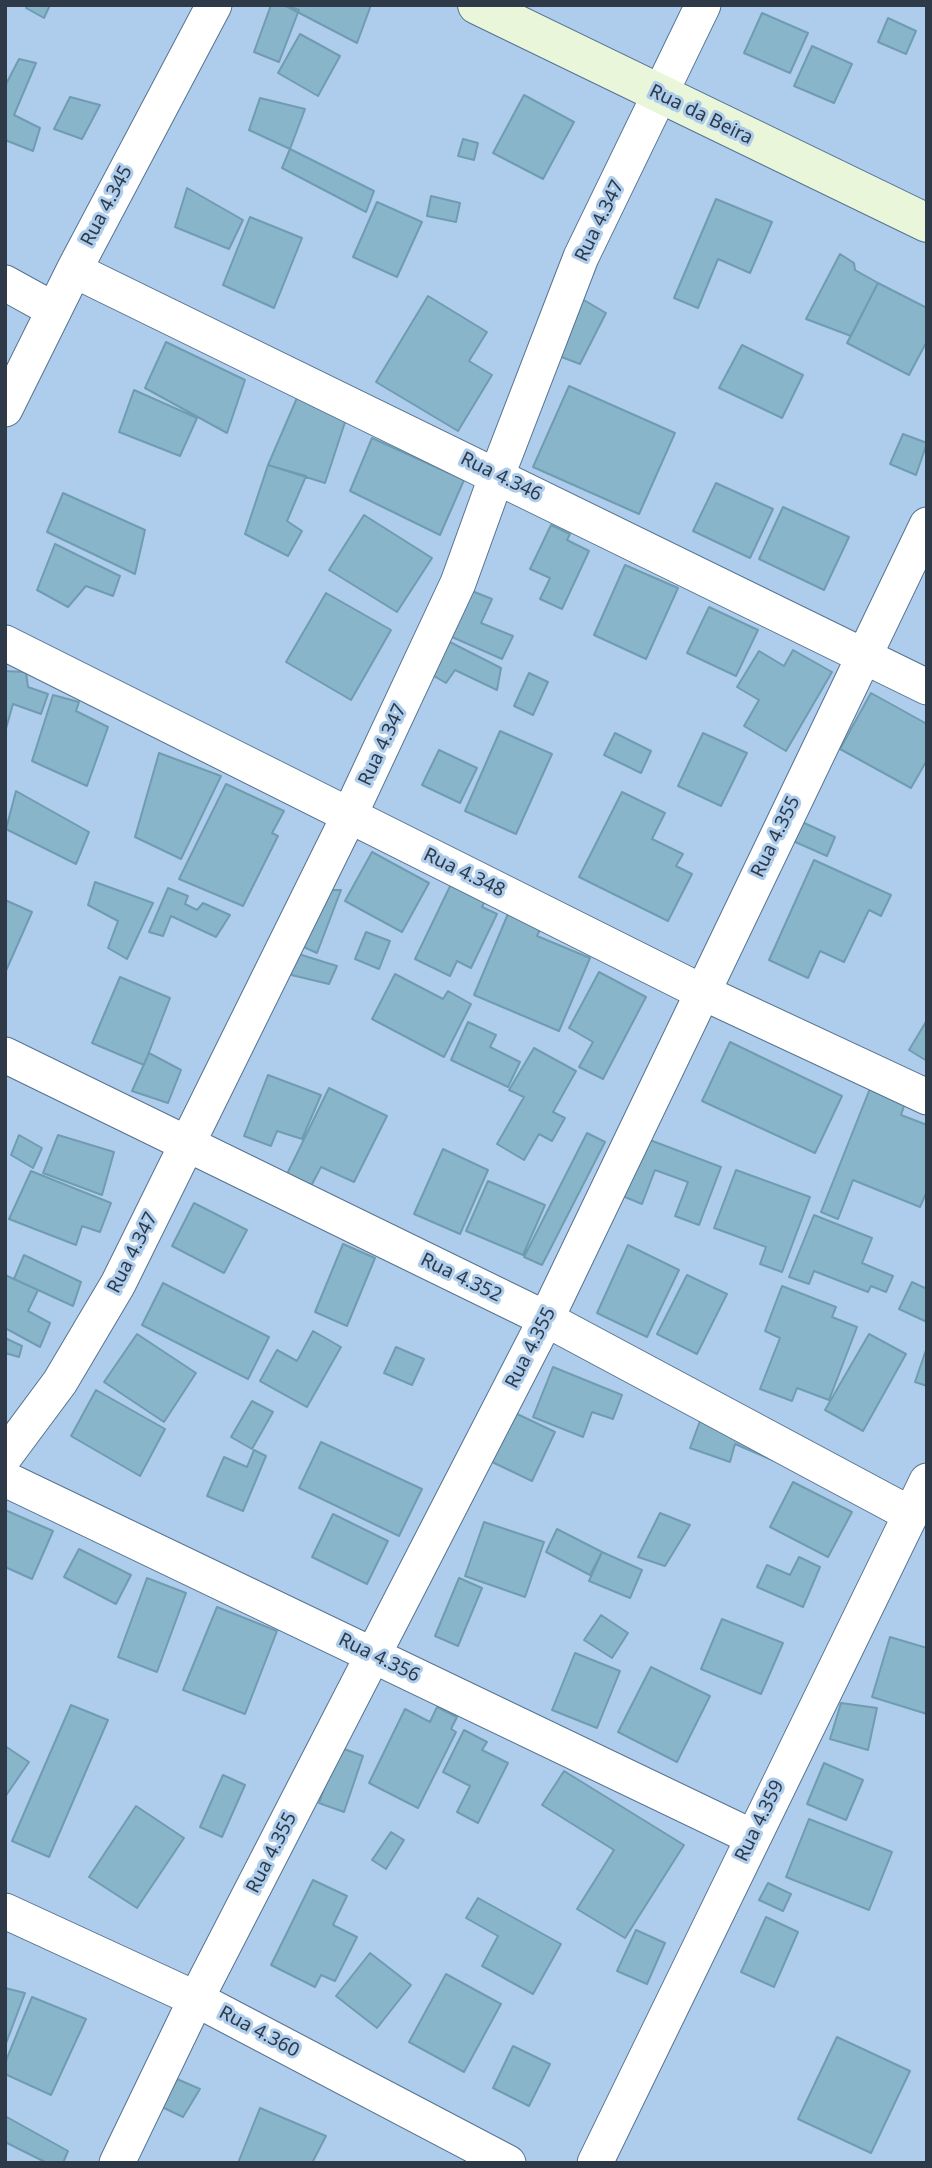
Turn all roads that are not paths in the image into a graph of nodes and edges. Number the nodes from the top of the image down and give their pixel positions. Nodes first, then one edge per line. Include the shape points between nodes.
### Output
1 (214, 5) edge
2 (477, 5) edge
3 (703, 5) edge
4 (661, 96) junction
5 (927, 223) edge
6 (74, 270) junction
7 (5, 283) edge
8 (54, 310) junction
9 (5, 409) edge
10 (497, 475) junction
11 (927, 525) edge
12 (5, 643) edge
13 (864, 655) junction
14 (927, 687) edge
15 (349, 816) junction
16 (702, 992) junction
17 (5, 1055) edge
18 (927, 1097) edge
19 (187, 1146) junction
20 (546, 1319) junction
21 (5, 1455) edge
22 (5, 1479) edge
23 (927, 1481) edge
24 (910, 1514) junction
25 (373, 1656) junction
26 (752, 1837) junction
27 (5, 1911) edge
28 (196, 1999) junction
29 (117, 2163) edge
30 (508, 2163) edge
31 (595, 2163) edge

1 - 6 street, Rua 4.345
2 - 4 main road, Rua da Beira
3 - 4 street, Rua 4.347
4 - 5 main road, Rua da Beira
4 - 10 street, Rua 4.347 via 581,257
6 - 8 street, Rua 4.345
6 - 10 street, Rua 4.346
7 - 8 street
8 - 9 street, Rua 4.345
10 - 13 street, Rua 4.346
10 - 15 street, Rua 4.347 via 458,583
11 - 13 street, Rua 4.355
12 - 15 street, Rua 4.348
13 - 14 street, Rua 4.346
13 - 16 street, Rua 4.355
15 - 16 street, Rua 4.348
15 - 19 street, Rua 4.347
16 - 18 street, Rua 4.348
16 - 20 street, Rua 4.355
17 - 19 street, Rua 4.352
19 - 20 street, Rua 4.352
19 - 21 street, Rua 4.347 via 118,1284 60,1382
20 - 24 street, Rua 4.352
20 - 25 street, Rua 4.355
22 - 25 street, Rua 4.356
23 - 24 street, Rua 4.359
24 - 26 street, Rua 4.359
25 - 26 street, Rua 4.356
25 - 28 street, Rua 4.355
26 - 31 street, Rua 4.359
27 - 28 street, Rua 4.360
28 - 29 street, Rua 4.355
28 - 30 street, Rua 4.360

